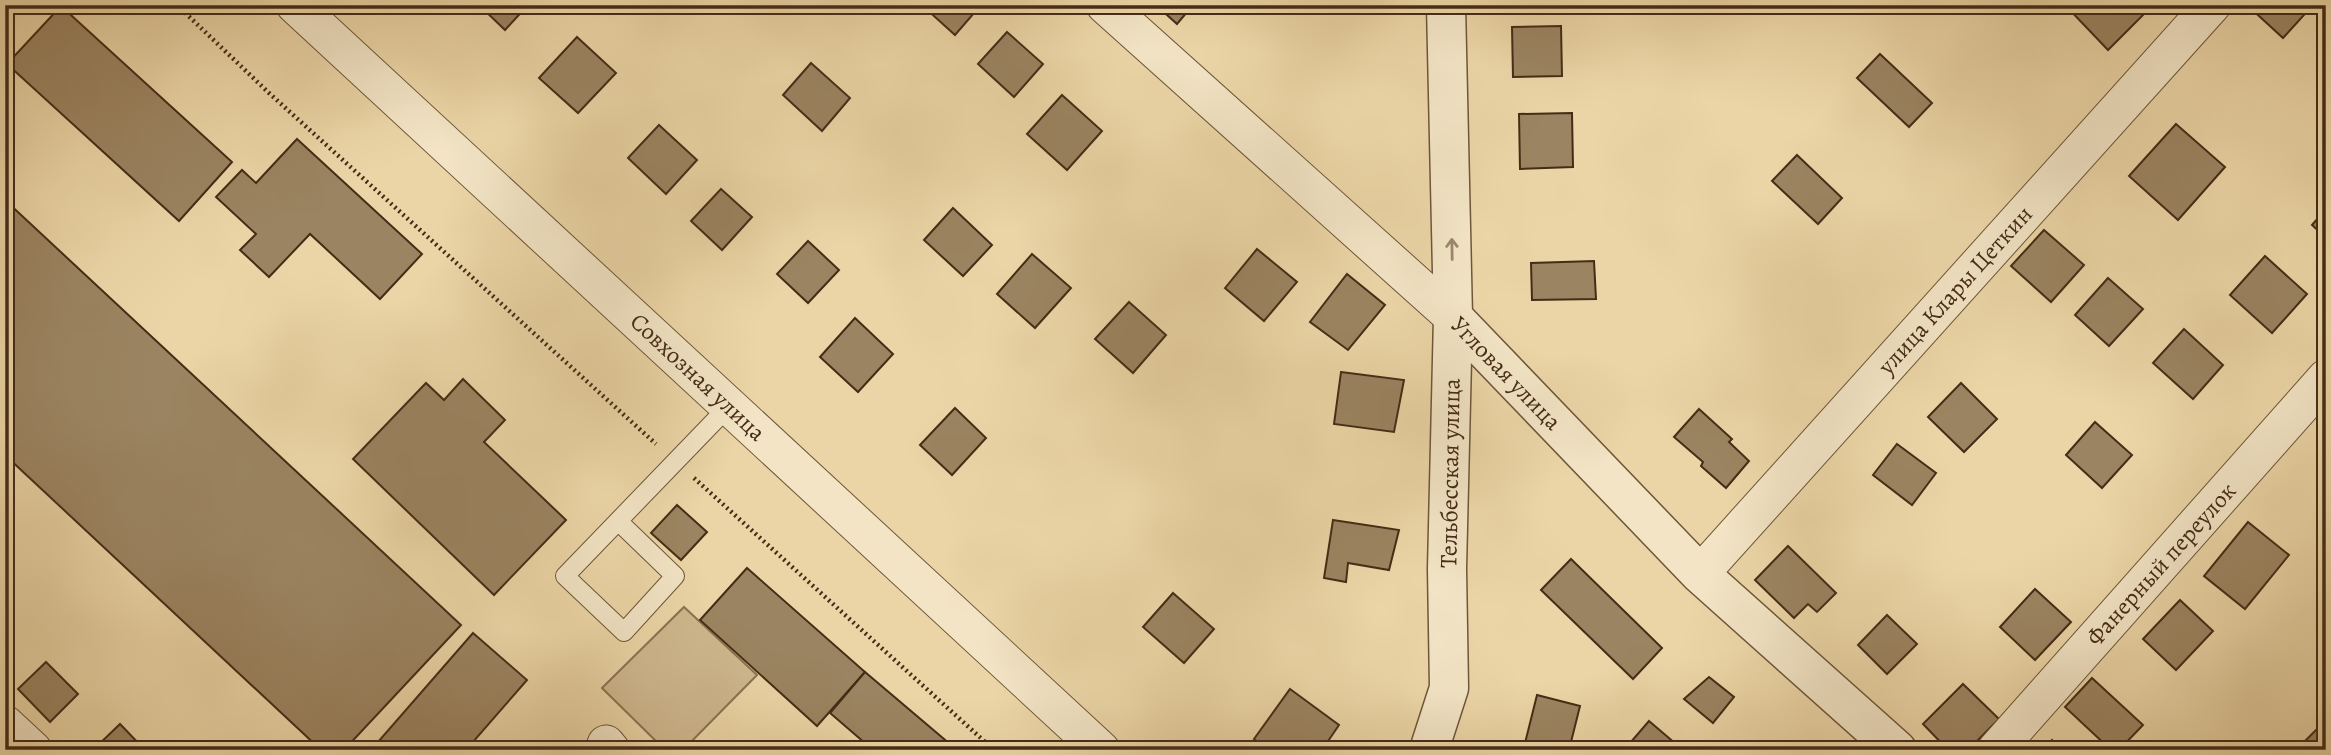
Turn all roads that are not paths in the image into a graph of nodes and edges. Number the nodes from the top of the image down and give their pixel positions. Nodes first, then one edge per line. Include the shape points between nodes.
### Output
1 (295, 5) edge
2 (1105, 5) edge
3 (1446, 5) edge
4 (2212, 5) edge
5 (1453, 317) junction
6 (2326, 378) edge
7 (729, 405) junction
8 (618, 521) junction
9 (1699, 574) junction
10 (5, 724) edge
11 (33, 750) edge
12 (1101, 750) edge
13 (1429, 750) edge
14 (1898, 750) edge
15 (1996, 750) edge

1 - 7 street, Совхозная улица
2 - 5 street, Угловая улица
5 -> 3 street, Тельбесская улица
4 - 9 street, улица Клары Цеткин
5 - 9 street, Угловая улица
5 - 13 street, Тельбесская улица via 1449,688
6 - 15 street, Фанерный переулок
7 - 8 lane
7 - 12 street, Совхозная улица
8 - 8 lane via 565,576 624,632 675,576
9 - 14 street, Угловая улица
10 - 11 street

